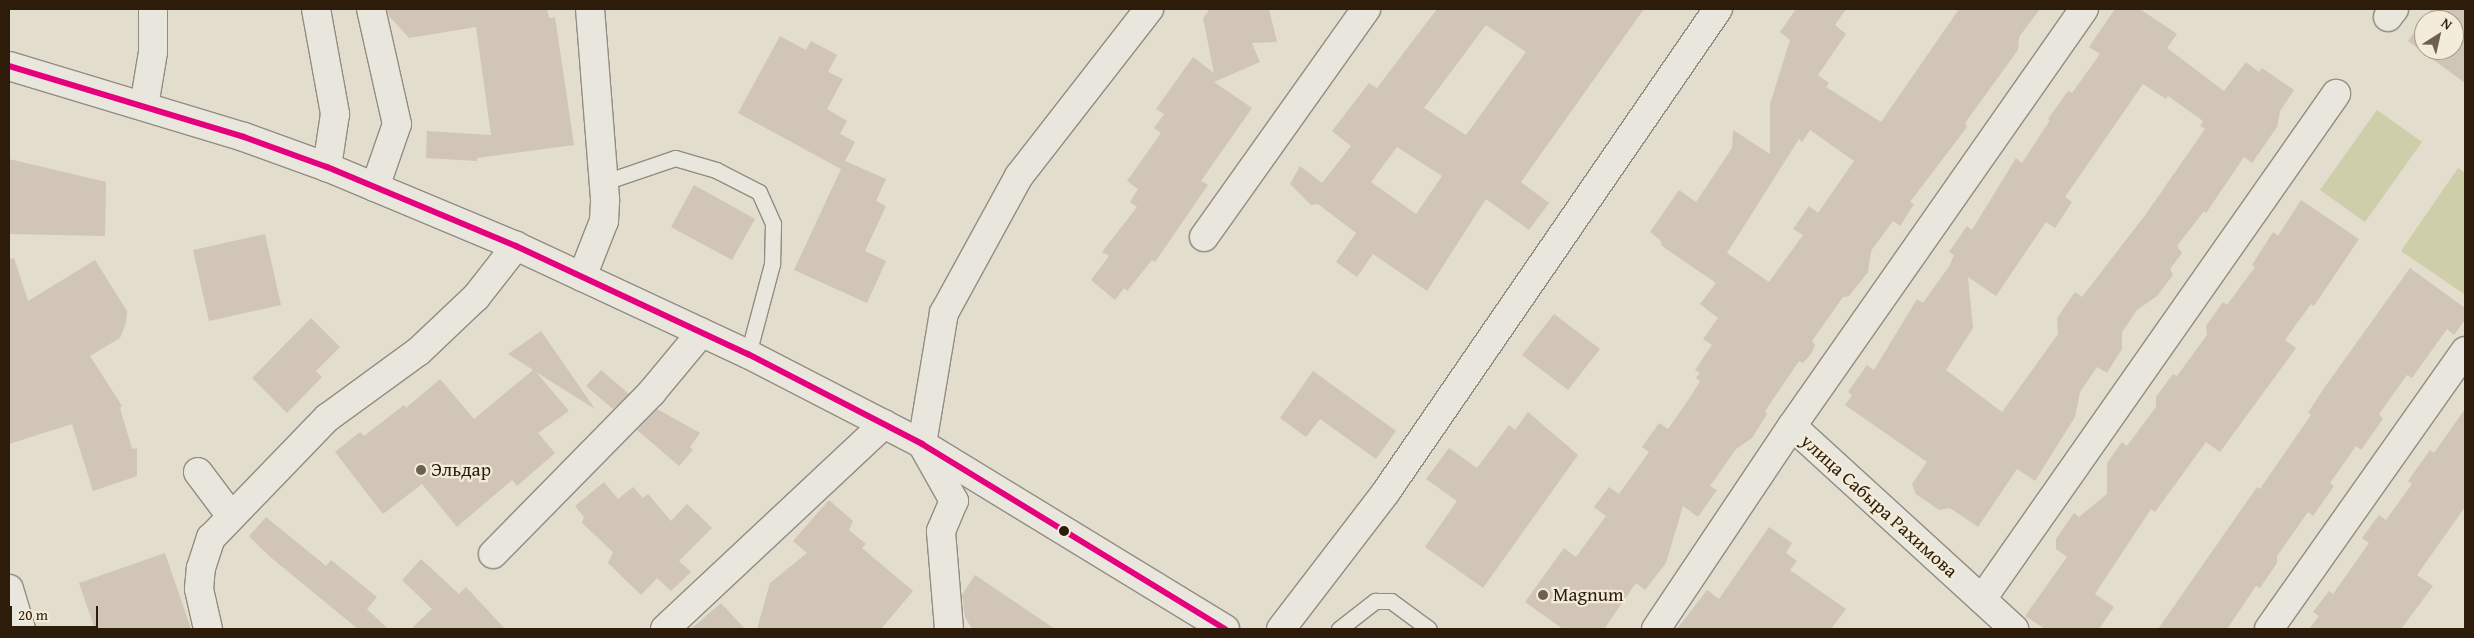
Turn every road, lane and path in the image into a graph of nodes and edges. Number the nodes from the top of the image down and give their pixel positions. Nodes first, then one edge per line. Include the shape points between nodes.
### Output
1 (153, 9) edge
2 (316, 9) edge
3 (371, 9) edge
4 (590, 9) edge
5 (1149, 9) edge
6 (1366, 9) edge
7 (1718, 9) edge
8 (2084, 9) edge
9 (9, 66) edge
10 (2336, 94) dead end
11 (144, 106) junction
12 (327, 167) junction
13 (602, 183) junction
14 (375, 187) junction
15 (1204, 237) dead end
16 (516, 246) junction
17 (582, 277) junction
18 (701, 332) junction
19 (2465, 352) edge
20 (748, 354) junction
21 (884, 424) junction
22 (1792, 426) junction
23 (922, 444) junction
24 (198, 472) dead end
25 (231, 516) junction
26 (493, 554) dead end
27 (9, 589) edge
28 (1982, 599) junction
29 (21, 629) edge
30 (208, 629) edge
31 (665, 629) edge
32 (949, 629) edge
33 (1225, 629) edge
34 (1281, 629) edge
35 (1339, 629) edge
36 (1429, 629) edge
37 (1656, 629) edge
38 (2014, 629) edge
39 (2269, 629) edge

1 - 11 street via 153,52
2 - 12 street via 335,114
3 - 14 street via 397,124
4 - 13 street
5 - 23 street via 1020,176 944,313
6 - 15 street
7 - 34 street via 1386,492
8 - 22 street
9 - 11 street
10 - 28 street
11 - 12 street
12 - 14 street
13 - 17 street via 604,221
13 - 20 lane via 676,158 716,170 759,192 773,224 772,264
14 - 16 street
16 - 17 street
16 - 25 street via 476,297 419,351 327,418
17 - 18 street
18 - 20 street
18 - 26 street via 652,392
19 - 39 street
20 - 21 street
21 - 23 street
21 - 31 street
22 - 28 street, улица Сабыра Рахимова
22 - 37 street, улица Сабыра Рахимова
23 - 32 street via 954,501 941,531
23 - 33 street
24 - 25 street
25 - 30 street via 211,538 201,568 199,589
27 - 29 street
28 - 38 street, улица Сабыра Рахимова
35 - 36 lane via 1375,601 1391,601

